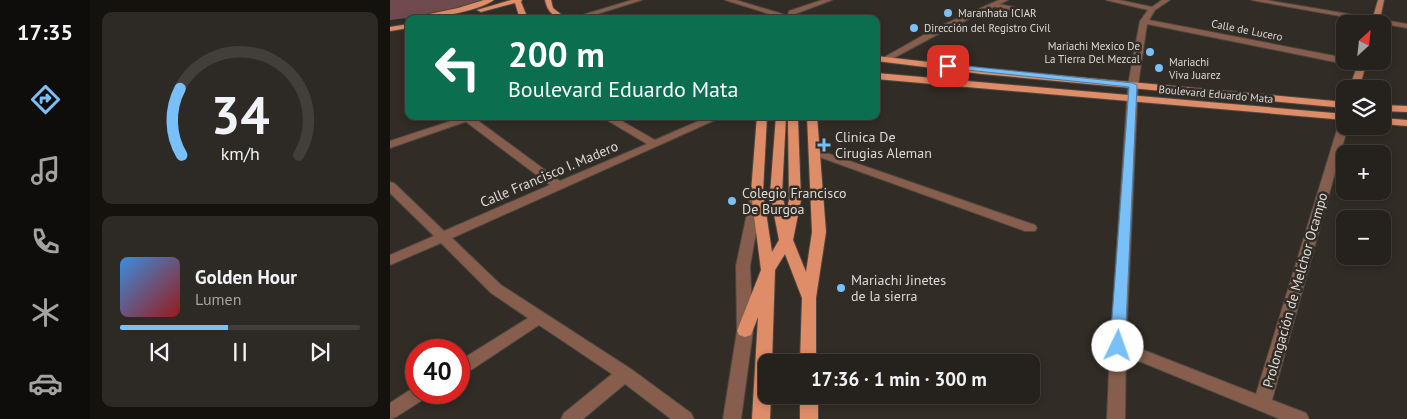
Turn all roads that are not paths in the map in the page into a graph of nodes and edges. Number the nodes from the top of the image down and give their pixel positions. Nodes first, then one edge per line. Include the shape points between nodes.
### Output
1 (491, 0) edge
2 (518, 0) edge
3 (548, 0) edge
4 (639, 0) edge
5 (728, 0) edge
6 (828, 0) edge
7 (1005, 0) edge
8 (1110, 0) edge
9 (1166, 0) edge
10 (1254, 0) edge
11 (1381, 0) edge
12 (1269, 4) edge
13 (994, 5) junction
14 (1154, 9) junction
15 (1027, 12) dead end
16 (431, 15) edge
17 (460, 15) edge
18 (523, 15) edge
19 (558, 15) edge
20 (586, 15) edge
21 (779, 15) edge
22 (791, 15) edge
23 (1336, 15) edge
24 (1377, 15) edge
25 (405, 21) edge
26 (1144, 21) junction
27 (1391, 24) edge
28 (405, 26) edge
29 (1407, 26) edge
30 (391, 28) edge
31 (405, 30) edge
32 (405, 33) edge
33 (1336, 59) edge
34 (880, 60) edge
35 (880, 60) edge
36 (880, 71) edge
37 (880, 77) edge
38 (1092, 81) junction
39 (1133, 85) junction
40 (1133, 100) junction
41 (1336, 104) edge
42 (1391, 109) edge
43 (1407, 110) edge
44 (1336, 117) edge
45 (467, 120) edge
46 (476, 120) edge
47 (612, 120) edge
48 (710, 120) edge
49 (762, 120) edge
50 (781, 120) edge
51 (793, 120) edge
52 (812, 120) edge
53 (1391, 121) edge
54 (1407, 123) edge
55 (1340, 135) edge
56 (654, 144) junction
57 (390, 146) edge
58 (815, 152) junction
59 (390, 186) edge
60 (559, 186) junction
61 (757, 192) junction
62 (1030, 228) dead end
63 (442, 237) junction
64 (786, 240) junction
65 (390, 260) edge
66 (768, 270) junction
67 (809, 298) junction
68 (539, 318) junction
69 (745, 331) junction
70 (1118, 346) junction
71 (808, 354) edge
72 (470, 362) edge
73 (625, 374) junction
74 (405, 402) edge
75 (1262, 403) junction
76 (809, 404) edge
77 (390, 412) edge
78 (570, 419) edge
79 (685, 419) edge
80 (732, 419) edge
81 (761, 419) edge
82 (809, 419) edge
83 (1116, 419) edge
84 (1300, 419) edge

1 - 16 main road
2 - 17 main road
2 - 18 main road
3 - 19 main road via 550,9
4 - 20 street
5 - 21 street
6 - 22 street
7 - 13 street
8 - 14 street
9 - 14 street
10 - 12 street
11 - 24 main road
12 - 23 street
13 - 15 street
13 - 34 street
14 - 26 street
25 - 30 main road
26 - 33 street, Calle de Lucero
26 - 39 street
27 - 29 street
28 - 30 main road
30 - 31 main road
30 - 32 main road
35 - 38 main road, Boulevard Eduardo Mata
36 - 38 main road
37 - 40 main road, Boulevard Eduardo Mata
38 - 39 main road, Boulevard Eduardo Mata
39 - 40 street
39 - 41 main road, Boulevard Eduardo Mata
40 - 44 main road, Boulevard Eduardo Mata
40 - 70 street
42 - 43 main road
45 - 57 street
46 - 60 street
47 - 56 street
48 - 56 street, Calle Francisco I. Madero
49 - 61 main road
50 - 64 main road via 776,194
51 - 64 main road via 795,200
52 - 58 main road
53 - 54 main road
55 - 75 street, Prolongación de Melchor Ocampo
56 - 60 street, Calle Francisco I. Madero
58 - 62 street
58 - 67 main road via 819,232
59 - 63 street
60 - 63 street, Calle Francisco I. Madero
61 - 66 main road
61 - 69 street via 743,266
63 - 65 street, Calle Francisco I. Madero
63 - 68 street via 496,289
64 - 66 main road
64 - 67 main road
66 - 69 main road
66 - 81 main road
67 - 71 main road
68 - 72 street
68 - 73 street
69 - 80 street
70 - 75 street
70 - 83 street
73 - 78 street
73 - 79 street
74 - 77 street
75 - 84 street
76 - 82 main road

